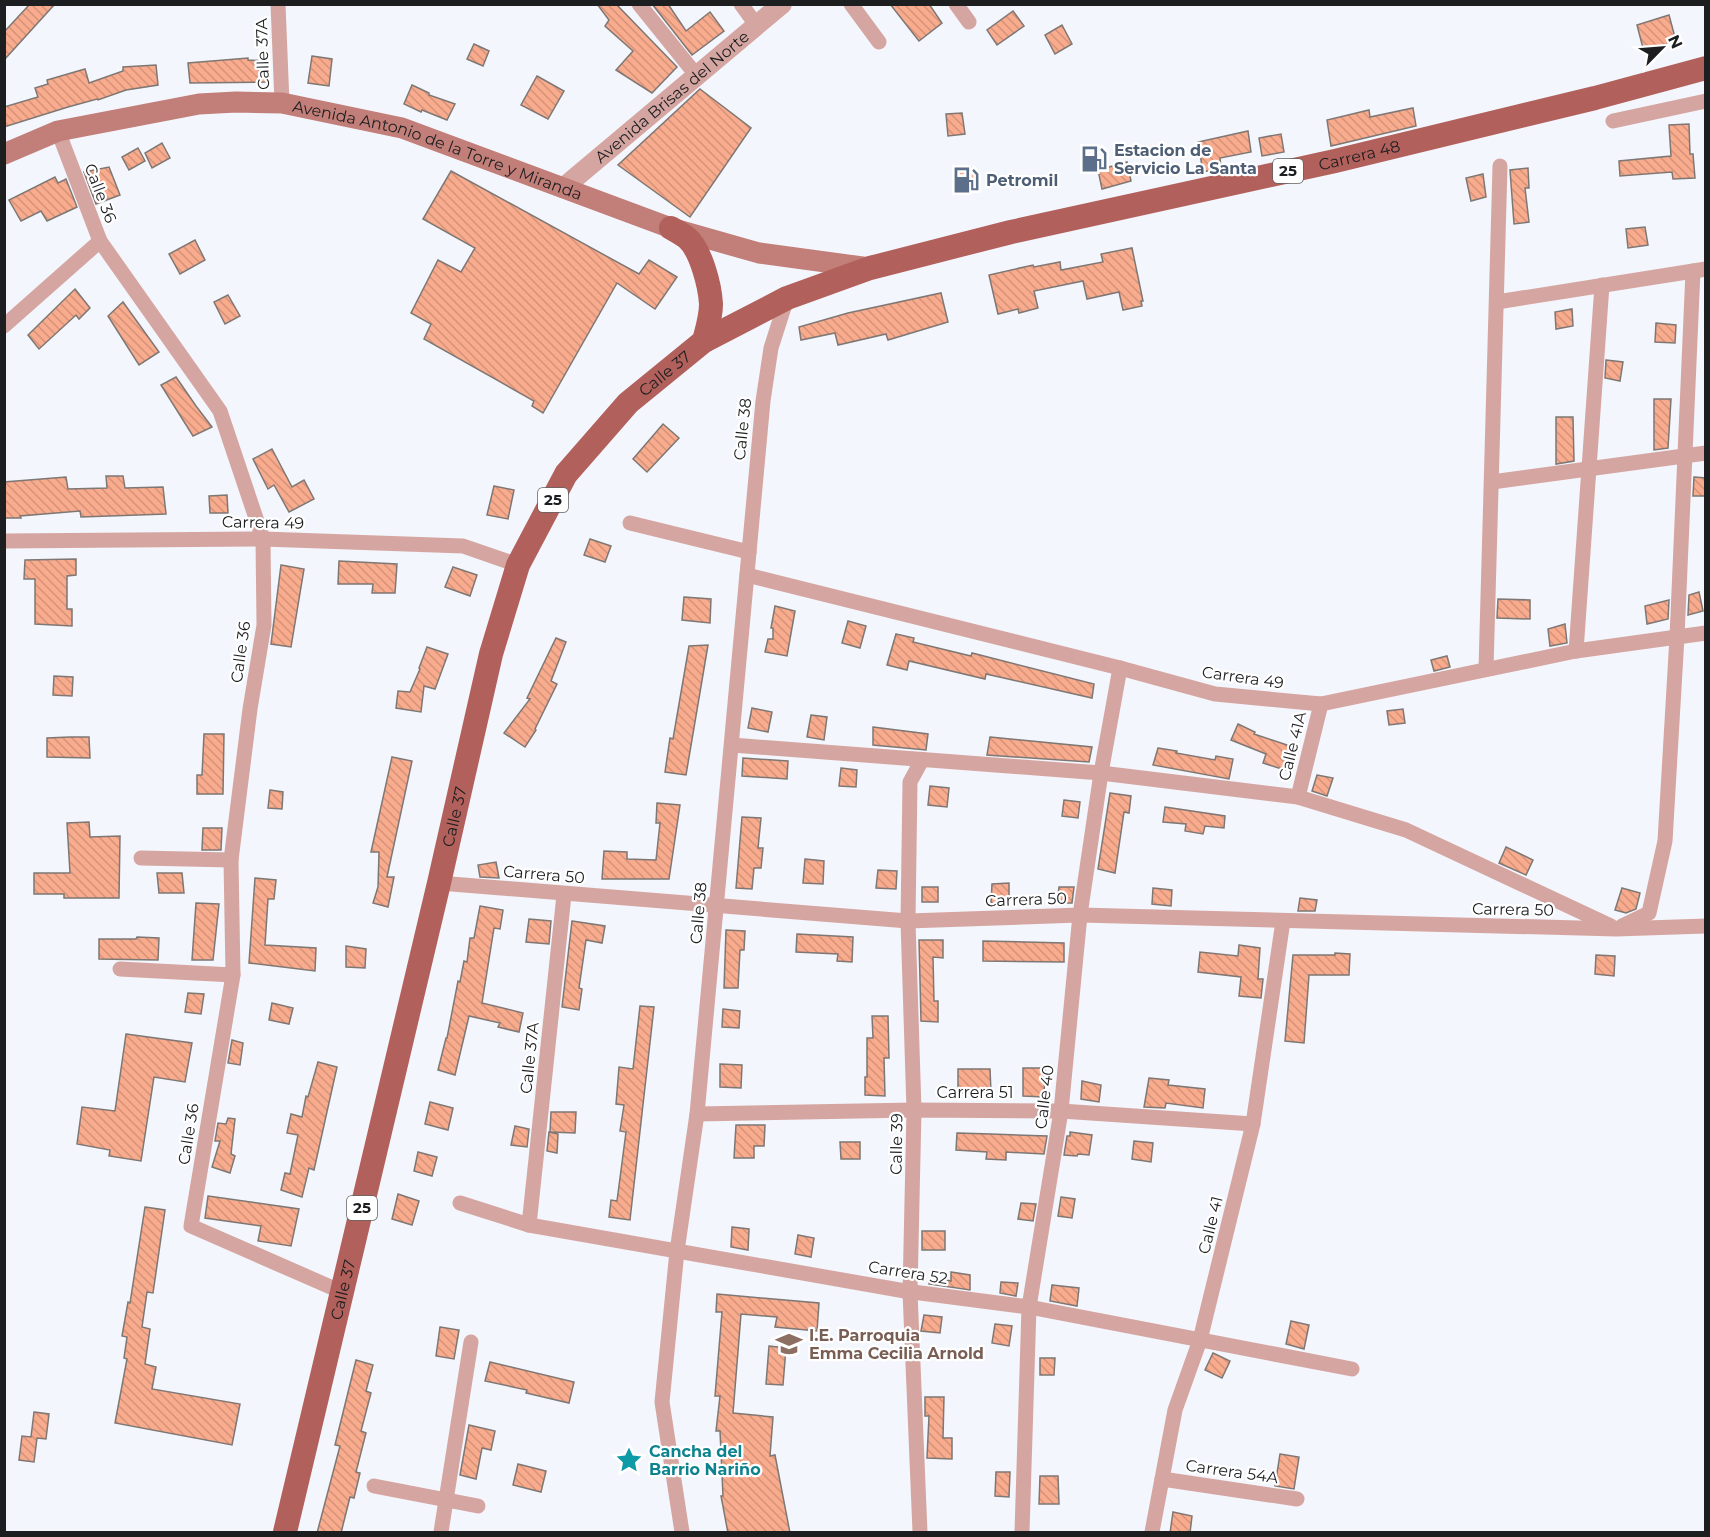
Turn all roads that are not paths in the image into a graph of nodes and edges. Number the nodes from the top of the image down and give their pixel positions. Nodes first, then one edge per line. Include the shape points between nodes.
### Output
1 (278, 4) edge
2 (639, 4) edge
3 (741, 4) edge
4 (782, 4) edge
5 (851, 4) edge
6 (956, 4) edge
7 (969, 22) dead end
8 (757, 26) junction
9 (879, 42) dead end
10 (1706, 68) edge
11 (697, 76) junction
12 (1706, 101) edge
13 (282, 103) junction
14 (1613, 121) dead end
15 (58, 131) junction
16 (4, 154) edge
17 (1500, 166) dead end
18 (563, 188) junction
19 (671, 228) junction
20 (100, 241) junction
21 (870, 268) junction
22 (1699, 270) edge
23 (1602, 285) junction
24 (787, 297) junction
25 (1497, 302) junction
26 (4, 326) edge
27 (704, 341) junction
28 (1706, 453) edge
29 (1684, 456) junction
30 (1588, 470) junction
31 (1492, 482) junction
32 (630, 523) dead end
33 (263, 539) junction
34 (4, 541) edge
35 (749, 552) junction
36 (518, 565) junction
37 (747, 575) junction
38 (1706, 633) edge
39 (1677, 637) junction
40 (1576, 651) junction
41 (1120, 668) junction
42 (1486, 669) junction
43 (1321, 704) junction
44 (732, 745) junction
45 (922, 760) junction
46 (1101, 773) junction
47 (1298, 797) junction
48 (141, 858) dead end
49 (231, 860) junction
50 (439, 883) junction
51 (564, 895) junction
52 (717, 905) junction
53 (1080, 915) junction
54 (908, 921) junction
55 (1283, 921) junction
56 (1706, 926) edge
57 (1616, 929) junction
58 (120, 969) dead end
59 (233, 975) junction
60 (914, 1110) junction
61 (1061, 1111) junction
62 (697, 1114) junction
63 (1253, 1124) junction
64 (460, 1203) dead end
65 (529, 1225) junction
66 (677, 1251) junction
67 (342, 1292) junction
68 (910, 1292) junction
69 (1029, 1307) junction
70 (1200, 1340) junction
71 (471, 1342) dead end
72 (1352, 1369) dead end
73 (1162, 1479) junction
74 (375, 1486) dead end
75 (1297, 1499) dead end
76 (446, 1500) junction
77 (478, 1506) dead end
78 (285, 1533) edge
79 (441, 1533) edge
80 (682, 1533) edge
81 (920, 1533) edge
82 (1022, 1533) edge
83 (1152, 1533) edge

1 - 13 street, Calle 37A
2 - 11 street
3 - 8 street
4 - 8 street, Avenida Brisas del Norte
5 - 9 street
6 - 7 street
8 - 11 street, Avenida Brisas del Norte
10 - 21 main road, Carrera 48 / 25 via 1335,161 1011,232
11 - 18 street, Avenida Brisas del Norte
12 - 14 street
13 - 15 main road, Avenida Antonio de la Torre y Miranda via 199,104
13 - 18 main road, Avenida Antonio de la Torre y Miranda via 402,128
15 - 16 main road, Avenida Antonio de la Torre y Miranda
15 - 20 street, Calle 36
17 - 25 street
18 - 19 main road, Avenida Antonio de la Torre y Miranda
19 - 21 main road, Avenida Antonio de la Torre y Miranda via 759,253
19 - 27 main road via 688,239 697,251 705,274 711,304
20 - 26 street
20 - 33 street, Calle 36 via 220,411
21 - 24 main road, Calle 37 / 25
22 - 23 street
22 - 29 street
23 - 25 street
23 - 30 street
24 - 27 main road, Calle 37 / 25
24 - 35 street, Calle 38 via 771,348 762,401
25 - 31 street
27 - 36 main road, Calle 37 / 25 via 628,403 566,474
28 - 29 street
29 - 30 street
29 - 39 street
30 - 31 street
30 - 40 street
31 - 42 street
32 - 35 street
33 - 34 street, Carrera 49
33 - 36 street, Carrera 49 via 463,546
33 - 49 street, Calle 36 via 264,625
35 - 37 street, Calle 38
36 - 50 main road, Calle 37 / 25 via 491,654
37 - 41 street, Carrera 49
37 - 44 street, Calle 38
38 - 39 street, Carrera 49
39 - 40 street, Carrera 49
39 - 57 street via 1665,841 1649,913
40 - 42 street, Carrera 49
41 - 43 street, Carrera 49 via 1215,694
41 - 46 street, Calle 40
42 - 43 street, Carrera 49
43 - 47 street, Calle 41A
44 - 45 street
44 - 52 street, Calle 38
45 - 46 street
45 - 54 street, Calle 39 via 910,782
46 - 47 street
46 - 53 street, Calle 40
47 - 57 street via 1406,830
48 - 49 street
49 - 59 street, Calle 36
50 - 51 street, Carrera 50
50 - 67 main road, Calle 37 / 25
51 - 52 street, Carrera 50
51 - 65 street, Calle 37A
52 - 54 street, Carrera 50
52 - 62 street, Calle 38
53 - 54 street, Carrera 50
53 - 55 street, Carrera 50
53 - 61 street, Calle 40
54 - 60 street, Calle 39
55 - 57 street, Carrera 50
55 - 63 street, Calle 41
56 - 57 street, Carrera 50
58 - 59 street
59 - 67 street, Calle 36 via 191,1226
60 - 61 street, Carrera 51
60 - 62 street, Carrera 51
60 - 68 street, Calle 39
61 - 63 street, Carrera 51
61 - 69 street, Calle 40
62 - 66 street, Calle 38
63 - 70 street, Calle 41
64 - 65 street, Carrera 52
65 - 66 street, Carrera 52
66 - 68 street, Carrera 52
66 - 80 street, Calle 38 via 662,1402
67 - 78 main road, Calle 37 / 25
68 - 69 street, Carrera 52
68 - 81 street, Calle 39
69 - 70 street, Carrera 52
69 - 82 street, Calle 40
70 - 72 street, Carrera 52
70 - 73 street, Calle 41 via 1175,1410
71 - 76 street
73 - 75 street, Carrera 54A
73 - 83 street, Calle 41
74 - 76 street
76 - 77 street
76 - 79 street

